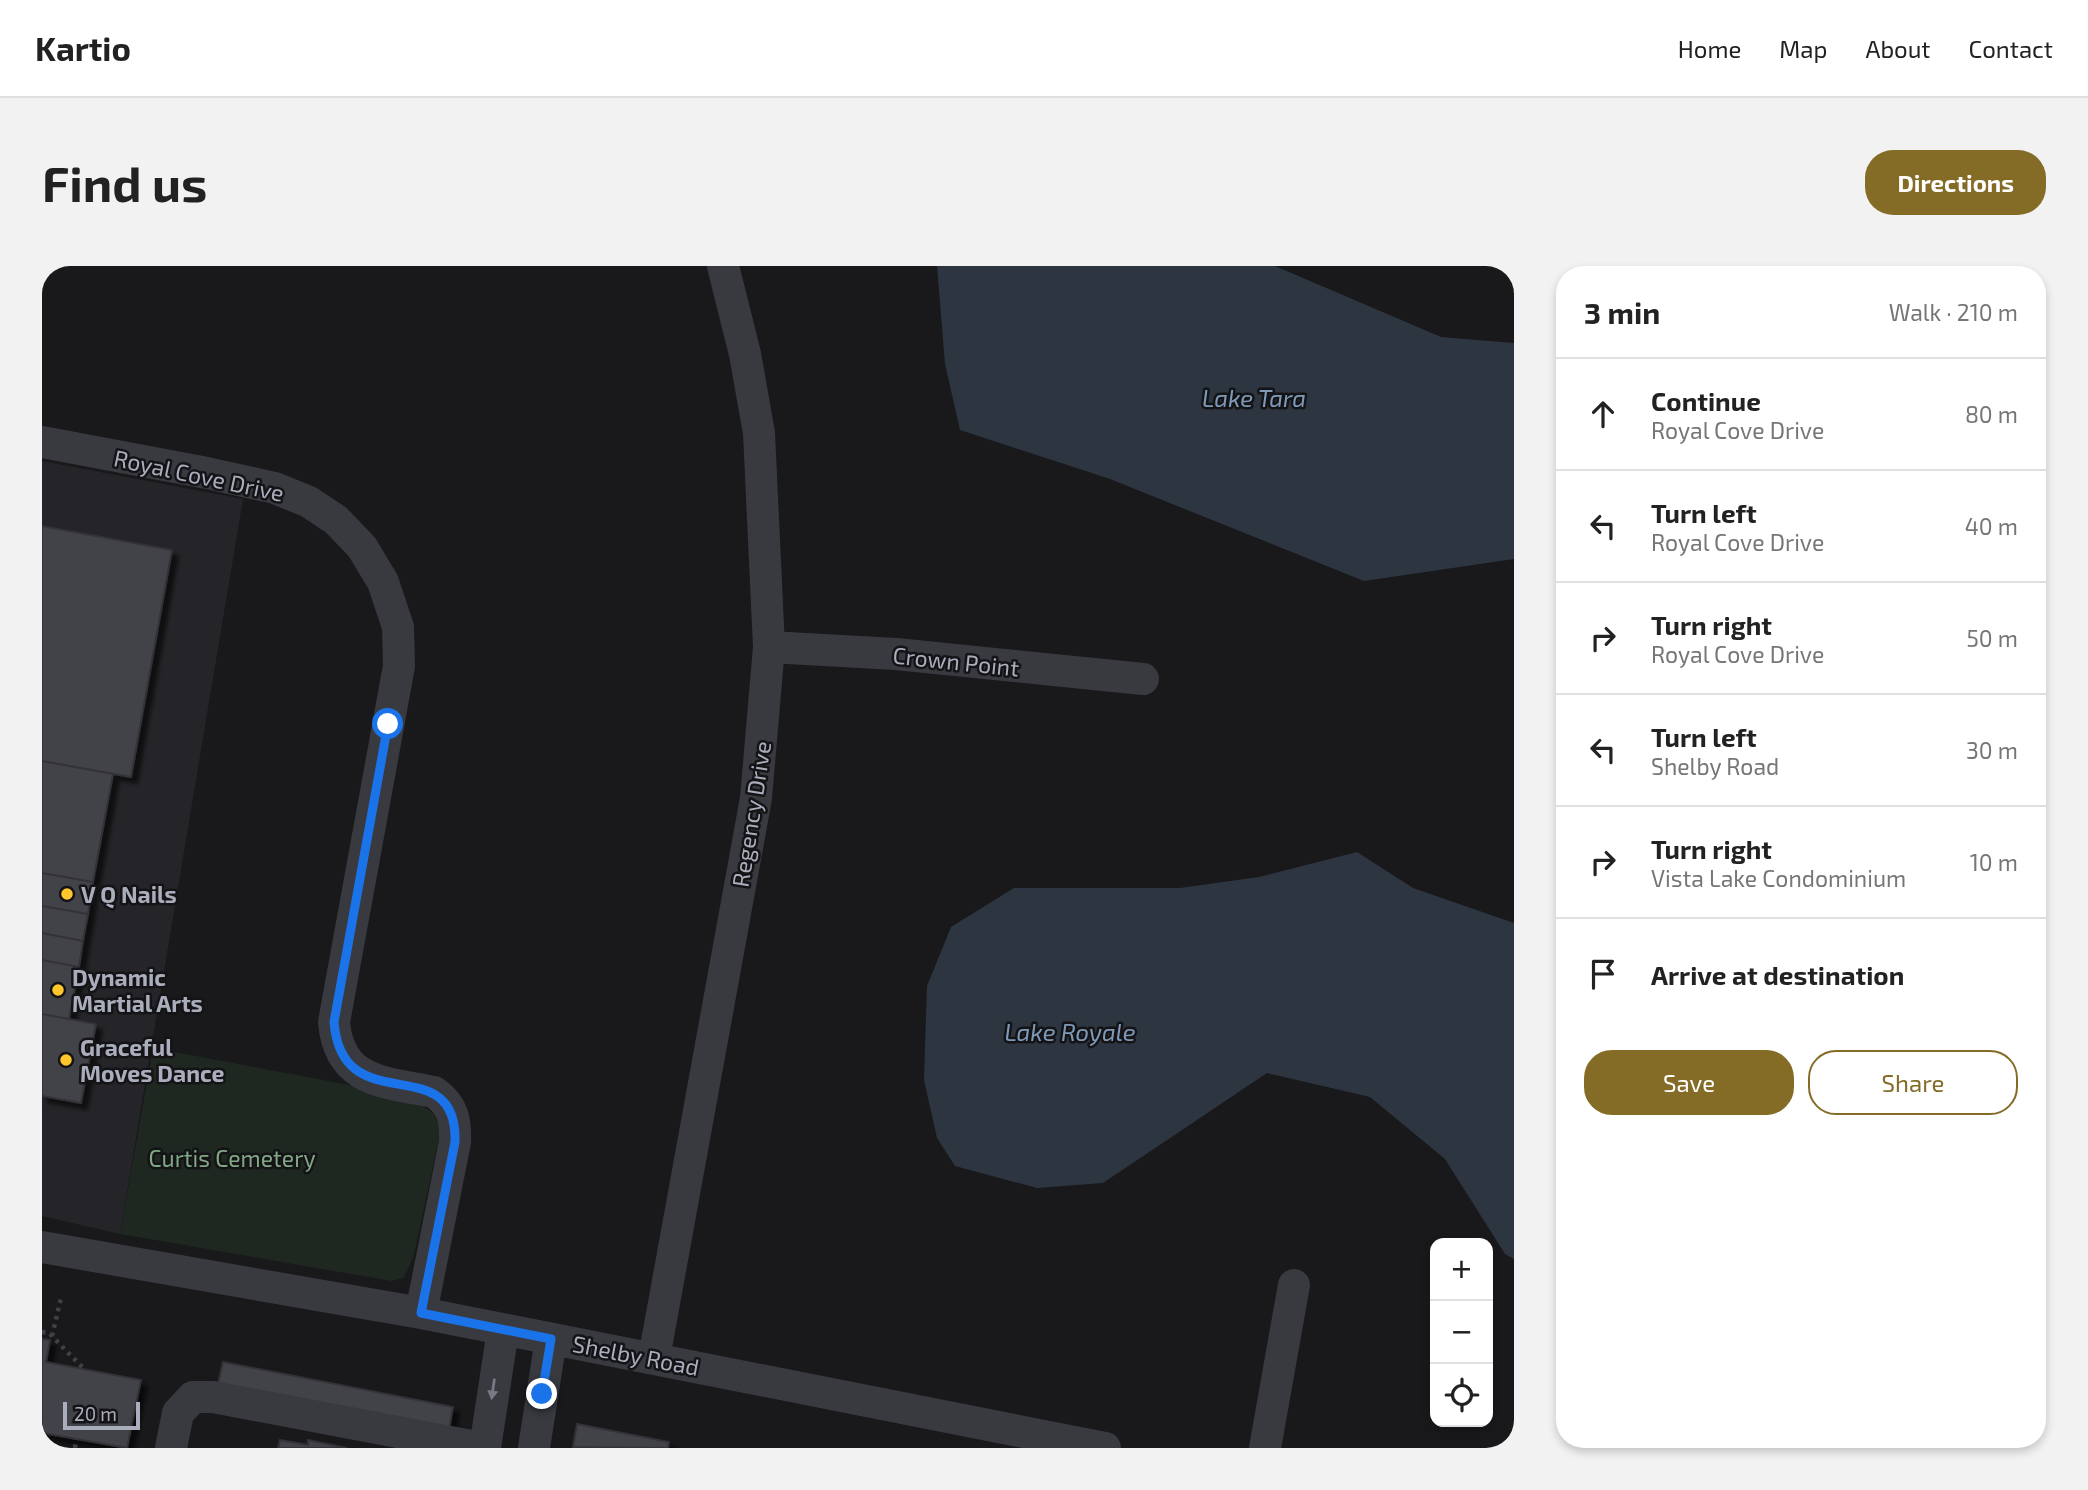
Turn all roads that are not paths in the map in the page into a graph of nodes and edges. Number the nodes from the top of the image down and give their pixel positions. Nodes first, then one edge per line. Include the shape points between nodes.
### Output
1 (723, 266) edge
2 (42, 443) edge
3 (769, 646) junction
4 (1143, 679) dead end
5 (42, 1247) edge
6 (1294, 1285) dead end
7 (421, 1313) junction
8 (503, 1330) junction
9 (551, 1339) junction
10 (654, 1358) junction
11 (963, 1435) edge
12 (171, 1448) edge
13 (483, 1448) edge
14 (534, 1448) edge
15 (1105, 1448) edge
16 (1265, 1448) edge

1 - 3 street, Regency Drive via 759,433
2 - 7 street, Royal Cove Drive via 207,473 290,494 336,520 362,547 383,582 398,627 399,666 334,1022 335,1043 344,1060 359,1073 434,1092 454,1117 455,1142
3 - 4 street, Crown Point
3 - 10 street, Regency Drive via 756,798
5 - 7 street, Shelby Road
6 - 16 street
7 - 8 street, Shelby Road
8 - 9 street, Shelby Road
8 -> 13 street
9 - 10 street, Shelby Road
9 - 14 street
10 - 11 street, Shelby Road
11 - 15 street, Shelby Road
12 - 13 street via 178,1413 193,1397

